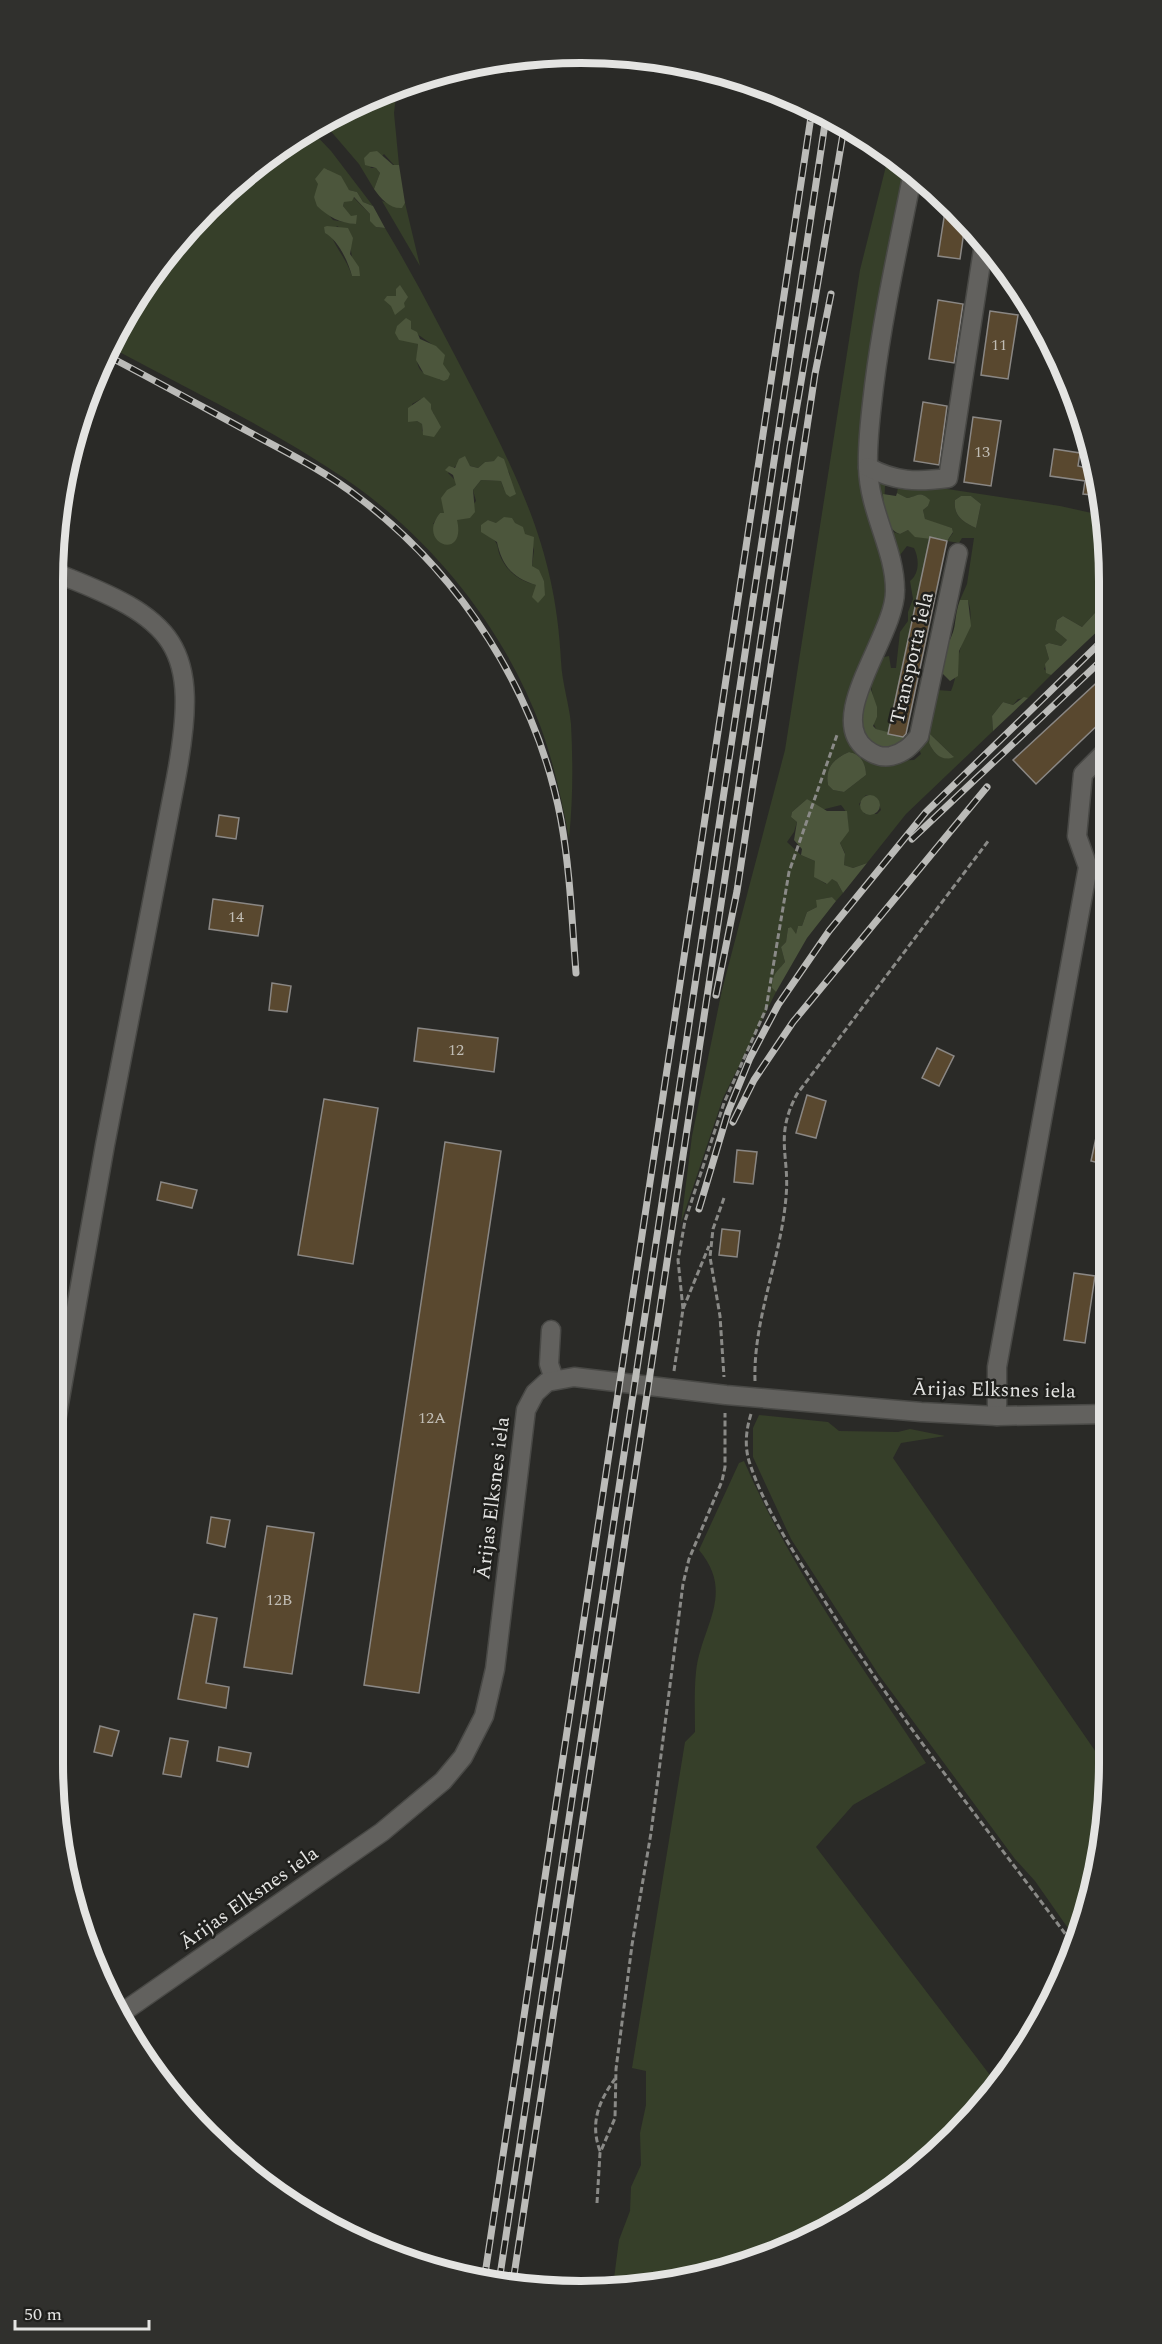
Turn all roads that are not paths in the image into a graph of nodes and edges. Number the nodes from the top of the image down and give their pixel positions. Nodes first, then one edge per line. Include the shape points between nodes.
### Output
1 (911, 182) edge
2 (982, 254) edge
3 (868, 467) junction
4 (958, 553) dead end
5 (63, 576) edge
6 (1099, 758) edge
7 (552, 1330) dead end
8 (63, 1377) edge
9 (554, 1379) junction
10 (1099, 1414) edge
11 (997, 1416) junction
12 (126, 2010) edge

1 - 3 street, Transporta iela via 879,344
2 - 3 street via 948,478 903,481
3 - 4 street, Transporta iela via 872,502 896,592 888,628 855,699 851,717 854,734 873,755 900,754 920,736
5 - 8 street via 113,595 156,625 176,651 187,698 177,778
6 - 11 street via 1083,774 1077,836 1088,867 997,1368
7 - 9 street via 549,1364
9 - 11 street, Ārijas Elksnes iela via 574,1377 726,1395
9 - 12 street, Ārijas Elksnes iela via 540,1387 526,1410 495,1670 484,1716 463,1757 443,1781 382,1832
10 - 11 street, Ārijas Elksnes iela

